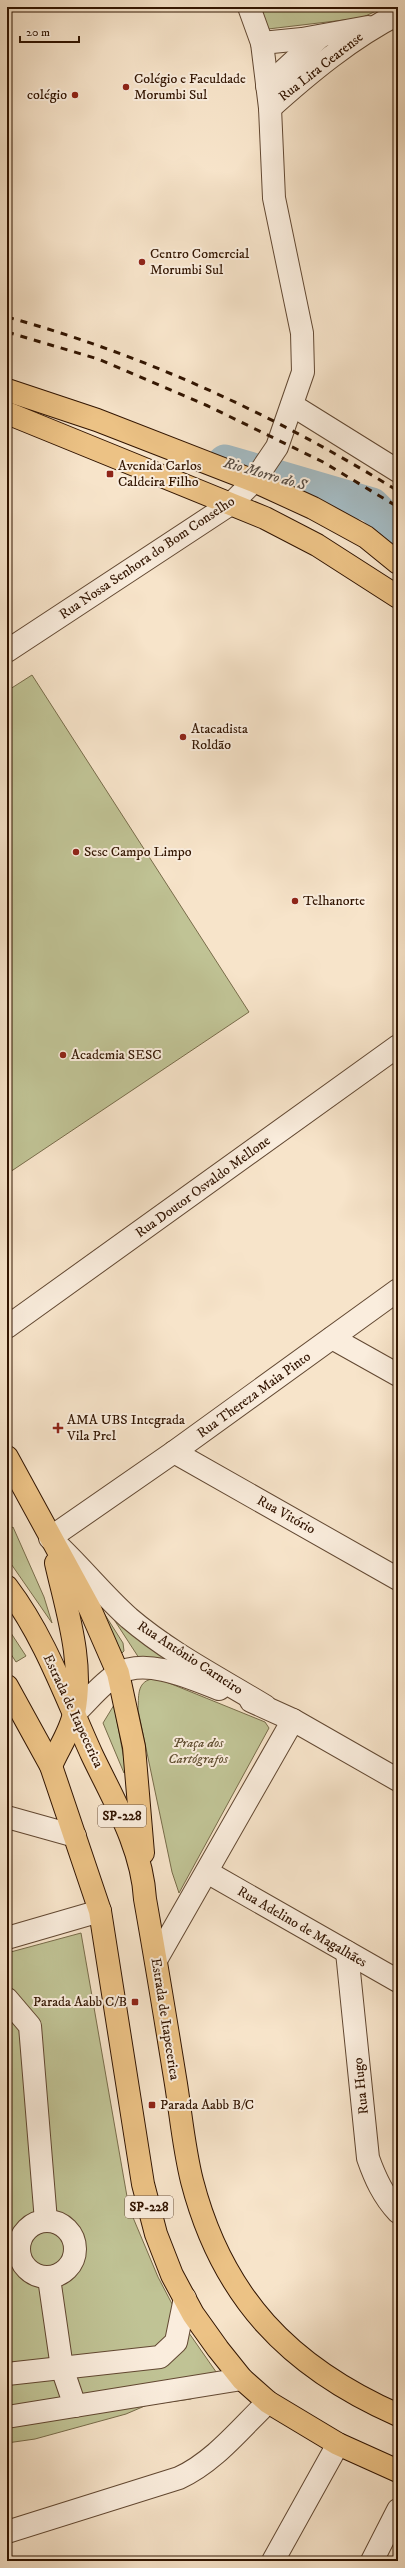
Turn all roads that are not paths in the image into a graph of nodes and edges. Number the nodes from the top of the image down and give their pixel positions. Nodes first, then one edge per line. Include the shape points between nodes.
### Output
1 (249, 7) edge
2 (398, 14) edge
3 (374, 26) junction
4 (321, 36) junction
5 (262, 43) junction
6 (267, 86) junction
7 (270, 108) junction
8 (7, 390) edge
9 (292, 405) junction
10 (7, 413) edge
11 (398, 471) edge
12 (254, 481) junction
13 (232, 503) junction
14 (398, 563) edge
15 (398, 597) edge
16 (7, 651) edge
17 (398, 1046) edge
18 (398, 1290) edge
19 (7, 1327) edge
20 (332, 1338) junction
21 (398, 1375) edge
22 (174, 1452) junction
23 (7, 1457) edge
24 (50, 1538) junction
25 (398, 1579) edge
26 (7, 1587) edge
27 (118, 1673) junction
28 (7, 1686) edge
29 (264, 1706) junction
30 (74, 1714) junction
31 (293, 1720) junction
32 (51, 1766) junction
33 (398, 1780) edge
34 (7, 1817) edge
35 (75, 1836) junction
36 (207, 1872) junction
37 (144, 1880) junction
38 (100, 1911) junction
39 (7, 1938) edge
40 (347, 1952) junction
41 (156, 1960) junction
42 (398, 1981) edge
43 (7, 1999) edge
44 (398, 2212) edge
45 (46, 2221) junction
46 (50, 2278) junction
47 (185, 2298) junction
48 (62, 2368) junction
49 (7, 2374) edge
50 (242, 2379) junction
51 (268, 2402) junction
52 (75, 2406) junction
53 (398, 2415) edge
54 (7, 2417) edge
55 (338, 2444) junction
56 (398, 2471) edge
57 (398, 2510) edge
58 (7, 2532) edge
59 (274, 2561) edge
60 (372, 2561) edge

1 - 5 street, Rua Nossa Senhora do Bom Conselho
2 - 3 street, Rua Lira Cearense
3 - 4 street, Rua Lira Cearense
3 - 7 street, Rua Lira Cearense via 301,81
4 - 5 street, Rua Lira Cearense
4 - 6 street
5 - 6 street, Rua Nossa Senhora do Bom Conselho
6 - 7 street, Rua Nossa Senhora do Bom Conselho
7 - 9 street, Rua Nossa Senhora do Bom Conselho via 274,198 302,333 302,372
8 - 12 main road via 97,420
9 - 11 street
9 - 12 street, Rua Nossa Senhora do Bom Conselho via 277,448
10 - 13 main road
12 - 13 street, Rua Nossa Senhora do Bom Conselho
12 - 14 main road via 313,508 366,537
13 - 15 main road via 317,545
13 - 16 street, Rua Nossa Senhora do Bom Conselho
17 - 19 street, Rua Doutor Osvaldo Mellone
18 - 20 street, Rua Thereza Maia Pinto
20 - 21 street
20 - 22 street, Rua Thereza Maia Pinto
22 - 24 street, Rua Thereza Maia Pinto
22 - 25 street, Rua Vitório
23 - 24 main road
24 - 27 main road via 90,1609
24 - 29 street, Rua Antônio Carneiro via 130,1618 161,1642
24 - 30 main road via 74,1639 78,1671
26 - 30 main road, Estrada de Itapecerica / SP-228 via 52,1664
27 - 29 street, Rua Antônio Carneiro via 138,1666 154,1668 198,1681
27 - 30 street, Rua Antônio Carneiro
27 - 37 main road via 134,1747 143,1833
28 - 32 main road, SP-228
29 - 31 street, Rua Antônio Carneiro
30 - 32 main road
30 - 37 main road, Estrada de Itapecerica / SP-228 via 129,1831
31 - 33 street, Rua Antônio Carneiro
31 - 36 street
32 - 35 main road, SP-228
34 - 35 street
35 - 38 main road, SP-228
36 - 40 street, Rua Adelino de Magalhães
36 - 41 street
37 - 41 main road, Estrada de Itapecerica / SP-228
38 - 39 street
38 - 47 main road, SP-228 via 143,2184 156,2234
40 - 42 street, Rua Adelino de Magalhães
40 - 44 street, Rua Hugo via 368,2158 374,2177 388,2202
41 - 53 main road, Estrada de Itapecerica / SP-228 via 192,2180 209,2234 223,2266 239,2293 272,2332 316,2369 370,2402
43 - 45 street via 30,2026
45 - 46 street via 63,2226 73,2239 74,2256 65,2271
45 - 46 street via 30,2227 20,2242 20,2248 21,2260 32,2273
46 - 48 street
47 - 48 street via 176,2342 160,2357
47 - 50 main road, SP-228 via 214,2344
48 - 49 street
48 - 52 street
50 - 51 main road, SP-228
50 - 52 street
51 - 55 main road, SP-228
51 - 58 street via 194,2472
52 - 54 street
55 - 56 main road, SP-228
55 - 59 street
57 - 60 street

